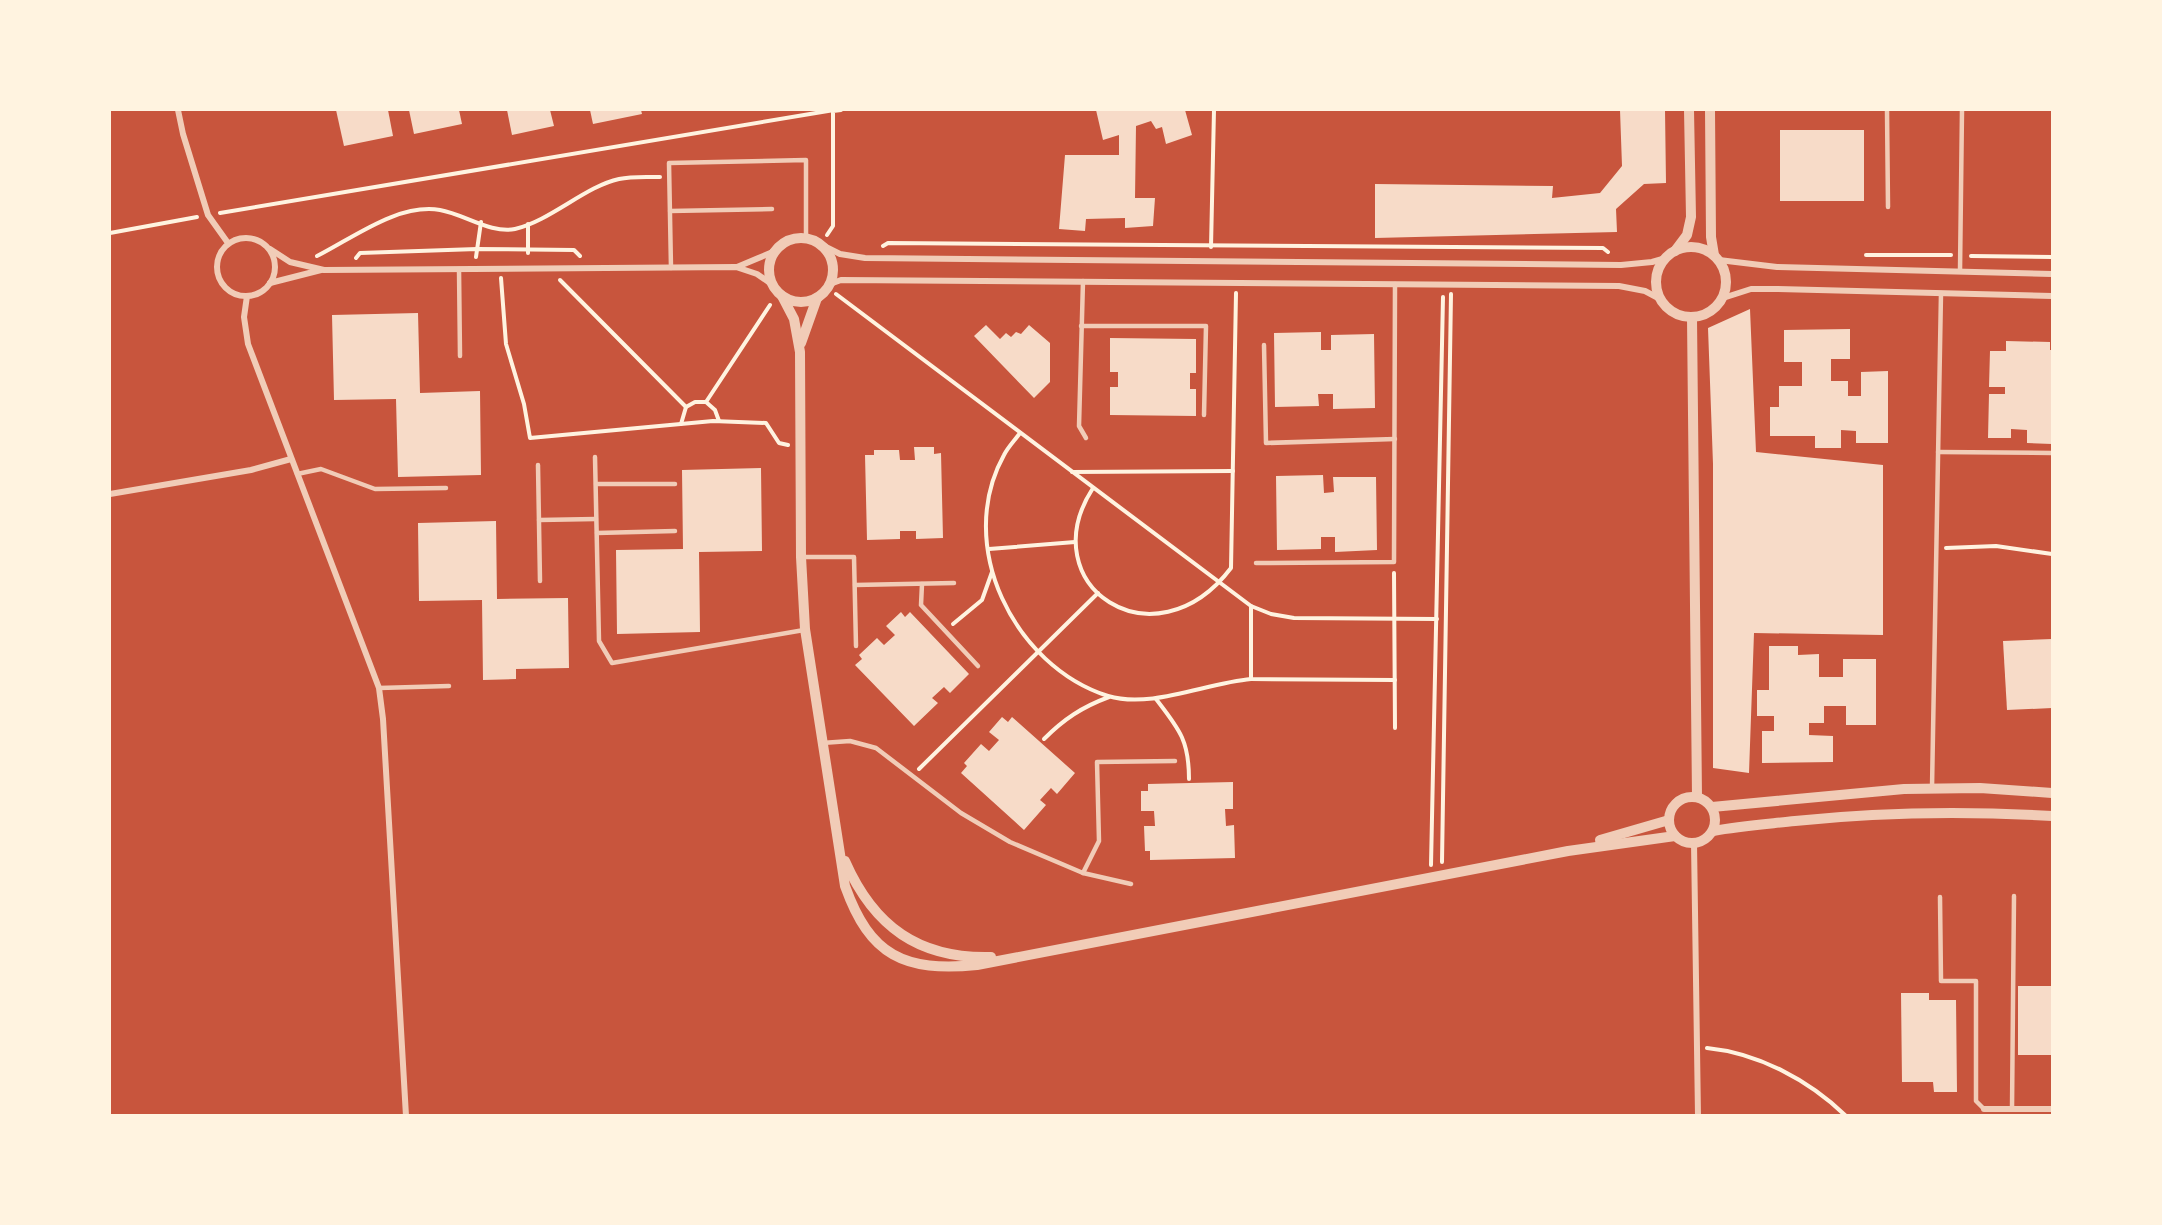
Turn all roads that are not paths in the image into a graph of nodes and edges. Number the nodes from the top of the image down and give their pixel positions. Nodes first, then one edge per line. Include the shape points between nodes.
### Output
1 (178, 110) edge
2 (1689, 110) edge
3 (1710, 110) edge
4 (1887, 110) edge
5 (1962, 110) edge
6 (1888, 207) dead end
7 (772, 210) dead end
8 (670, 211) junction
9 (806, 237) junction
10 (228, 243) junction
11 (822, 245) junction
12 (270, 249) junction
13 (775, 251) junction
14 (1670, 254) junction
15 (1716, 257) junction
16 (736, 267) junction
17 (671, 268) junction
18 (459, 269) junction
19 (324, 270) junction
20 (1960, 271) junction
21 (2052, 274) edge
22 (1083, 280) junction
23 (270, 283) junction
24 (1395, 284) junction
25 (829, 286) junction
26 (778, 291) junction
27 (1941, 293) junction
28 (247, 296) junction
29 (2052, 296) edge
30 (817, 298) junction
31 (1723, 298) junction
32 (1660, 299) junction
33 (1692, 318) junction
34 (1080, 326) junction
35 (1264, 345) dead end
36 (800, 352) junction
37 (460, 356) dead end
38 (1204, 415) dead end
39 (1086, 438) dead end
40 (1395, 439) junction
41 (1938, 452) junction
42 (2052, 453) edge
43 (595, 457) dead end
44 (291, 459) junction
45 (538, 465) dead end
46 (297, 474) junction
47 (596, 484) junction
48 (675, 484) dead end
49 (446, 488) dead end
50 (110, 494) edge
51 (597, 519) junction
52 (539, 520) junction
53 (675, 531) dead end
54 (597, 533) junction
55 (801, 557) junction
56 (1256, 563) dead end
57 (540, 580) dead end
58 (954, 583) dead end
59 (922, 584) junction
60 (855, 585) junction
61 (805, 629) junction
62 (856, 646) dead end
63 (978, 666) dead end
64 (449, 686) dead end
65 (379, 688) junction
66 (822, 743) junction
67 (1175, 761) dead end
68 (1932, 789) junction
69 (2052, 793) edge
70 (1697, 796) junction
71 (1712, 807) junction
72 (2052, 816) edge
73 (1669, 820) junction
74 (1713, 831) junction
75 (1675, 836) junction
76 (1694, 843) junction
77 (840, 848) junction
78 (1568, 851) junction
79 (1083, 873) junction
80 (1131, 884) dead end
81 (2014, 896) dead end
82 (1940, 897) dead end
83 (1022, 955) junction
84 (1984, 1109) joint
85 (2012, 1109) junction
86 (2052, 1110) edge
87 (406, 1116) edge
88 (1698, 1116) edge

1 - 10 street via 208,215
2 - 14 street via 1690,217 1687,235
3 - 15 street via 1711,237
4 - 6 lane
5 - 20 lane
7 - 8 lane
8 - 9 lane via 669,164 806,160
8 - 17 lane
9 - 11 street
9 - 13 street via 786,241
10 - 12 street via 250,237
10 - 28 street via 218,258 218,276 229,290
11 - 14 street via 840,254 865,258 1621,265 1652,262
11 - 25 street via 833,264
12 - 19 street via 299,265
12 - 23 street via 276,266
13 - 16 street
13 - 26 street via 769,265
14 - 15 street via 1691,247
14 - 32 street via 1656,277
15 - 20 street via 1777,267
15 - 31 street via 1726,276
16 - 17 street
16 - 26 street via 758,274
17 - 18 street
18 - 19 street
18 - 37 lane
19 - 23 street
20 - 21 street
22 - 24 street
22 - 25 street via 841,280
22 - 34 lane
23 - 28 street
24 - 32 street via 1619,286 1637,288
24 - 40 lane
25 - 30 street
26 - 30 street via 796,302
26 - 36 street via 794,319
27 - 29 street
27 - 31 street via 1751,289
27 - 41 lane
28 - 44 street via 244,317 248,344
30 - 36 street via 803,332
31 - 33 street via 1708,313
32 - 33 street via 1671,311
33 - 70 street
34 - 38 lane via 1206,326
34 - 39 lane via 1079,426
35 - 40 lane via 1266,443
36 - 55 street
40 - 56 lane via 1394,562
41 - 42 lane
41 - 68 lane
43 - 47 lane
44 - 46 street
44 - 50 street via 251,471
45 - 52 lane
46 - 49 lane via 321,469 375,489
46 - 65 street
47 - 48 lane
47 - 51 lane
51 - 52 lane
51 - 54 lane
52 - 57 lane
53 - 54 lane
54 - 61 lane via 599,641 612,663
55 - 60 lane via 854,557
55 - 61 street
58 - 59 lane
59 - 60 lane
59 - 63 lane via 921,605
60 - 62 lane
61 - 66 street
64 - 65 lane
65 - 87 street
66 - 77 street
66 - 79 lane via 844,740 869,746 1002,838
67 - 79 lane via 1098,762 1099,841
68 - 69 street
68 - 71 street via 1846,793
70 - 71 street
70 - 73 street via 1677,802
71 - 74 street via 1716,819
72 - 74 street via 1903,813
73 - 75 street
73 - 78 street
74 - 76 street
75 - 76 street
75 - 78 street
76 - 88 street
77 - 83 street via 866,900 882,919 917,944 957,956
77 - 83 street via 845,886 856,915 870,937 888,952 909,962 954,967
78 - 83 street
79 - 80 lane
81 - 85 lane
82 - 84 lane via 1941,981 1976,981 1976,1101
84 - 85 street
85 - 86 street

